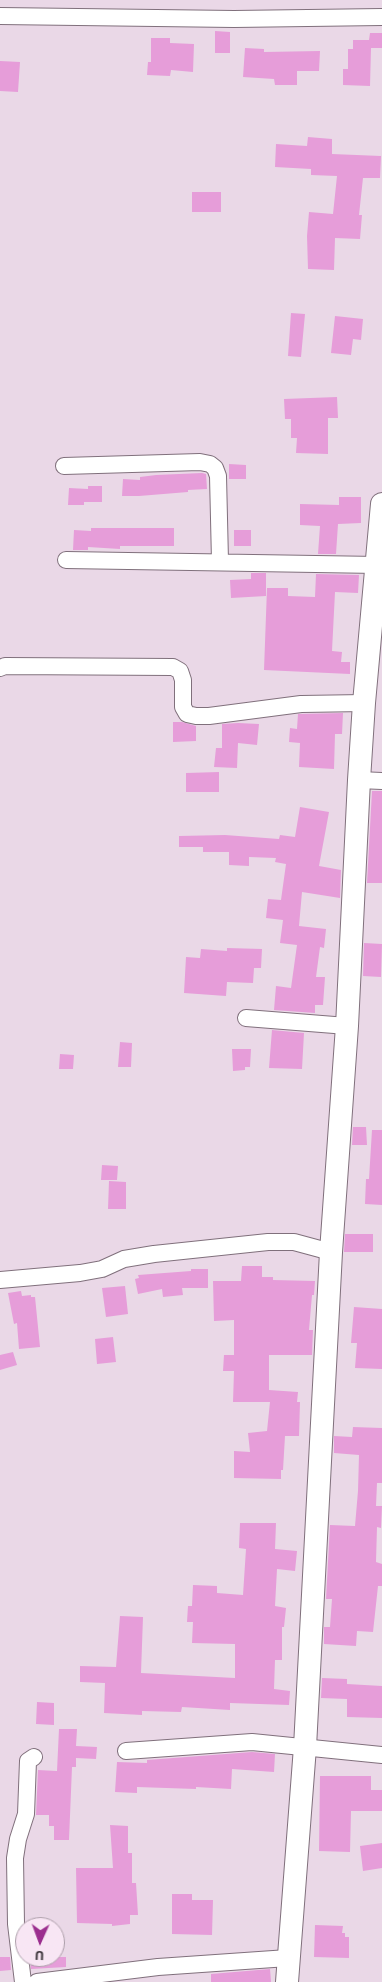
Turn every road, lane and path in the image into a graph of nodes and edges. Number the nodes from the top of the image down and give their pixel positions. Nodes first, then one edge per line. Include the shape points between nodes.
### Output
1 (0, 16) edge
2 (382, 17) edge
3 (64, 466) dead end
4 (382, 504) edge
5 (66, 560) dead end
6 (220, 561) junction
7 (378, 565) junction
8 (0, 668) edge
9 (364, 703) junction
10 (358, 780) junction
11 (382, 781) edge
12 (246, 1018) dead end
13 (347, 1026) junction
14 (332, 1252) junction
15 (0, 1280) edge
16 (305, 1747) junction
17 (126, 1751) dead end
18 (382, 1755) edge
19 (34, 1757) dead end
20 (288, 1958) junction
21 (72, 1980) edge
22 (23, 1982) edge
23 (37, 1982) edge
24 (287, 1982) edge

1 - 2 street
3 - 6 street via 210,464 218,476
4 - 7 main road
5 - 6 street
6 - 7 street
7 - 9 main road
8 - 9 street via 173,667 180,671 183,680 183,708 187,714 196,716 301,704
9 - 10 main road
10 - 11 street
10 - 13 main road
12 - 13 street
13 - 14 main road
14 - 15 street via 294,1242 268,1242 133,1257 102,1269 80,1273
14 - 16 main road
16 - 17 street via 252,1742
16 - 18 street
16 - 20 main road
19 - 22 street via 28,1761 26,1814 16,1853 16,1924
20 - 21 street via 158,1968
20 - 24 main road
21 - 23 street

